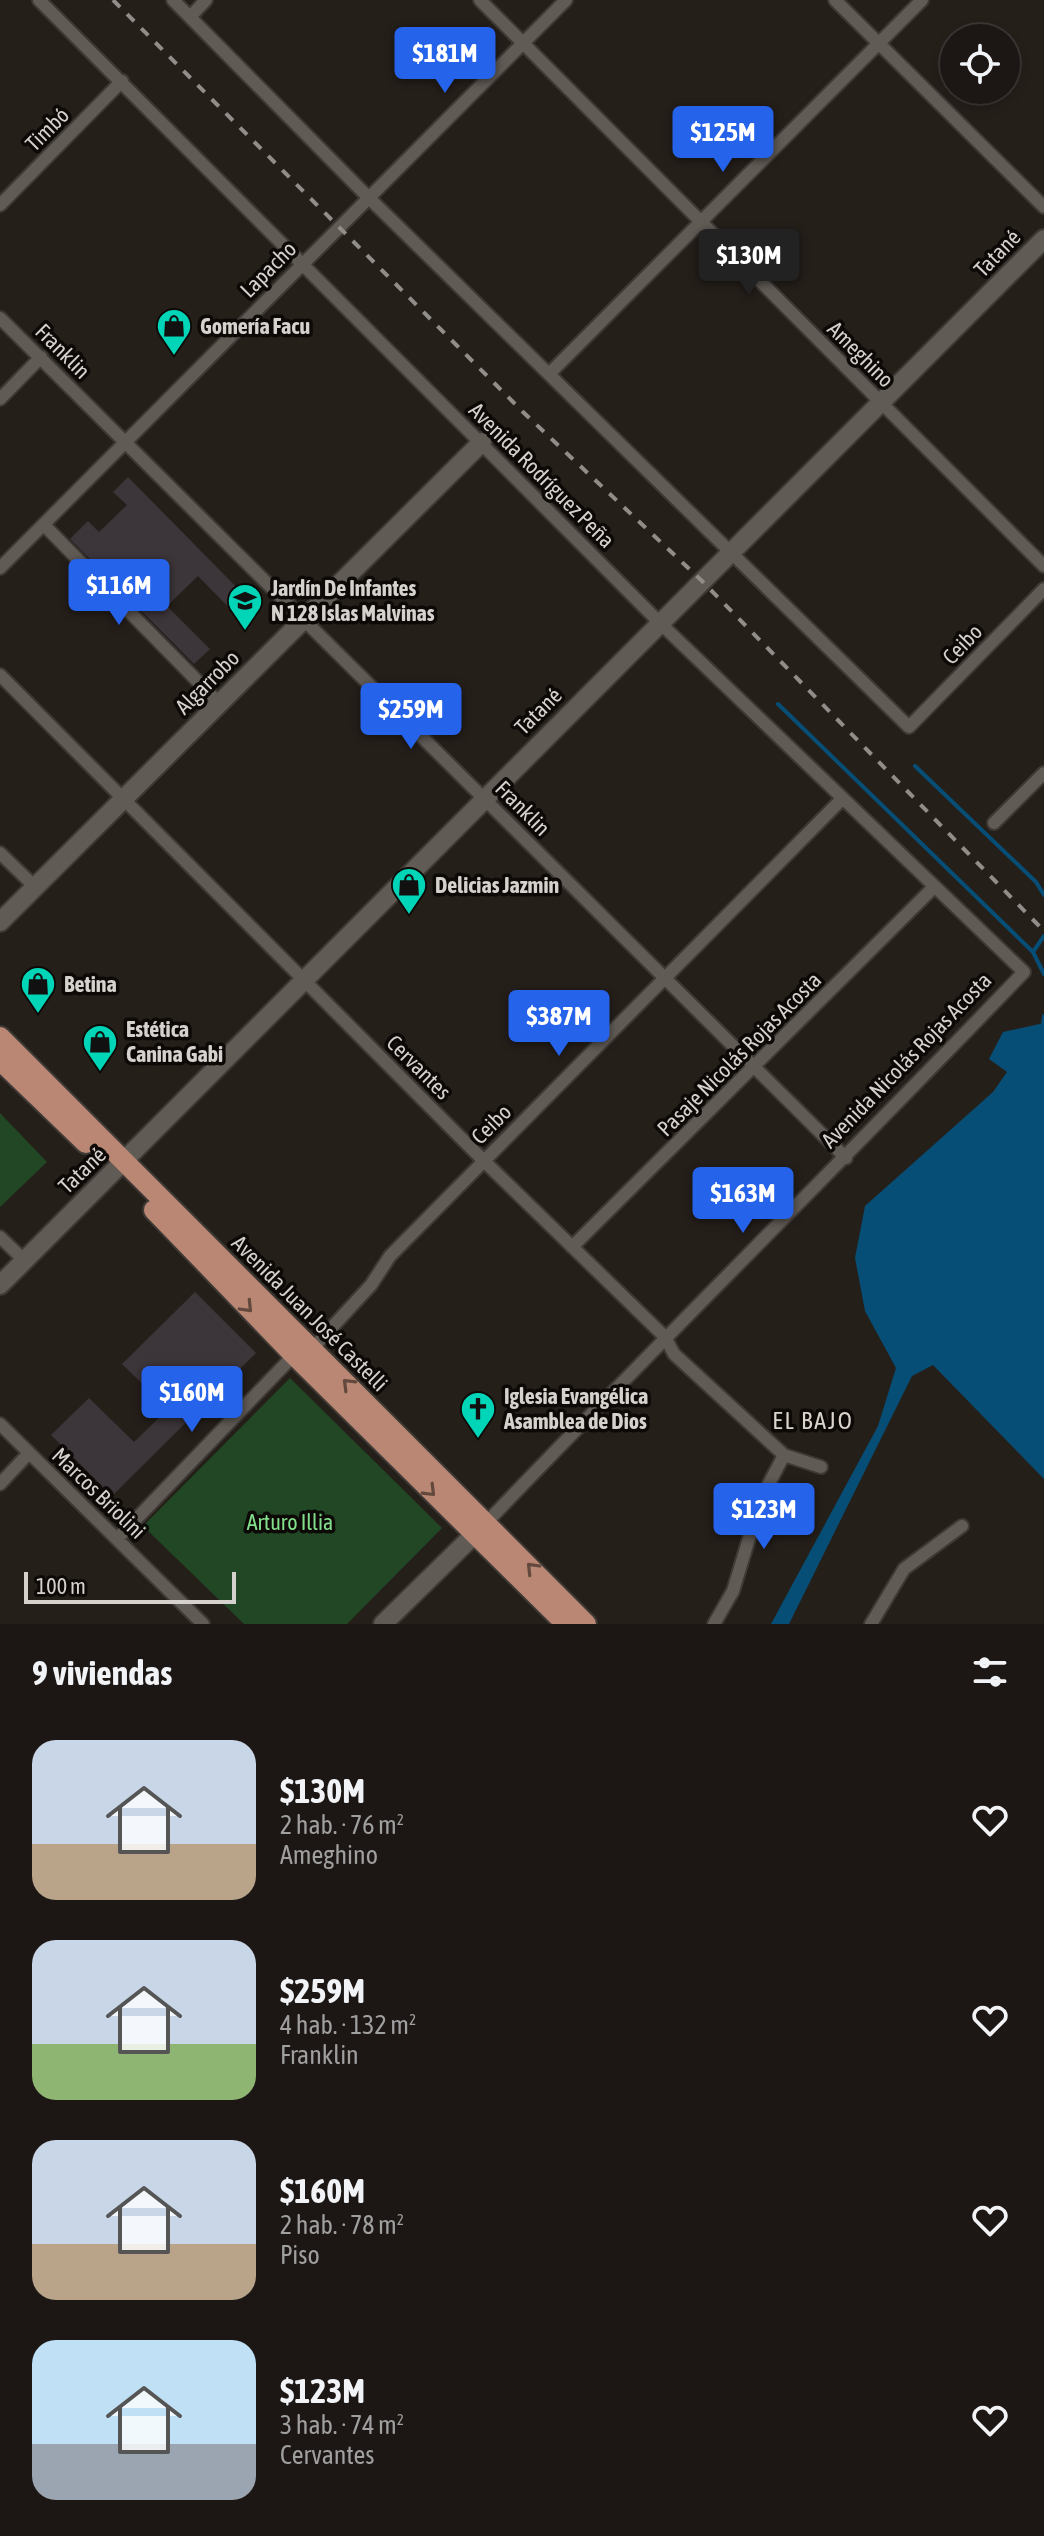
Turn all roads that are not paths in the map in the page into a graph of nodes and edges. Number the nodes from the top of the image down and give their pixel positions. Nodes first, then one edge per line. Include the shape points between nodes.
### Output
1 (39, 0) edge
2 (173, 0) edge
3 (206, 0) edge
4 (480, 0) edge
5 (566, 0) edge
6 (835, 0) edge
7 (922, 0) edge
8 (190, 17) junction
9 (524, 42) junction
10 (880, 44) junction
11 (122, 81) junction
12 (368, 197) junction
13 (0, 205) edge
14 (1044, 207) edge
15 (699, 223) junction
16 (1044, 239) edge
17 (303, 261) junction
18 (0, 318) edge
19 (41, 357) junction
20 (549, 374) junction
21 (0, 399) edge
22 (883, 404) junction
23 (125, 441) junction
24 (482, 442) junction
25 (44, 525) junction
26 (730, 552) junction
27 (1044, 566) edge
28 (0, 568) edge
29 (1044, 589) edge
30 (304, 619) junction
31 (660, 623) junction
32 (0, 675) edge
33 (220, 704) junction
34 (1044, 773) edge
35 (484, 798) junction
36 (841, 800) junction
37 (124, 801) junction
38 (994, 823) dead end
39 (0, 853) edge
40 (34, 886) junction
41 (933, 888) junction
42 (0, 922) edge
43 (1024, 972) joint
44 (664, 977) junction
45 (305, 980) junction
46 (0, 1037) edge
47 (0, 1060) edge
48 (753, 1068) junction
49 (846, 1158) junction
50 (483, 1160) junction
51 (120, 1166) junction
52 (0, 1237) edge
53 (572, 1247) junction
54 (25, 1261) junction
55 (0, 1285) edge
56 (665, 1337) junction
57 (303, 1352) junction
58 (0, 1424) edge
59 (29, 1453) junction
60 (784, 1455) junction
61 (821, 1467) dead end
62 (0, 1484) edge
63 (962, 1526) dead end
64 (480, 1529) junction
65 (117, 1539) junction
66 (194, 1621) edge
67 (383, 1624) edge
68 (566, 1624) edge
69 (586, 1624) edge
70 (714, 1624) edge
71 (871, 1624) edge

1 - 11 street, Avenida Rodríguez Peña
2 - 8 street
3 - 8 street
4 - 9 street, Ameghino
5 - 9 street, Lapacho
6 - 10 street
7 - 10 street
8 - 12 street
9 - 12 street, Lapacho
9 - 15 street, Ameghino
10 - 14 street
10 - 15 street
11 - 13 street, Timbó
11 - 17 street, Avenida Rodríguez Peña
12 - 17 street, Lapacho
12 - 20 street
15 - 20 street
15 - 22 street, Ameghino
16 - 22 street, Tatané
17 - 23 street, Lapacho
17 - 24 street, Avenida Rodríguez Peña
18 - 19 street, Franklin
19 - 21 street
19 - 23 street, Franklin
20 - 26 street
22 - 26 street, Tatané
22 - 27 street, Ameghino
23 - 25 street, Lapacho
23 - 30 street, Franklin
24 - 30 street, Algarrobo
24 - 31 street, Avenida Rodríguez Peña
25 - 28 street, Lapacho
25 - 33 street
26 - 29 street, Ceibo via 909,727
26 - 31 street, Tatané
30 - 33 street, Algarrobo
30 - 35 street, Franklin
31 - 35 street, Tatané
31 - 36 street, Avenida Rodríguez Peña
32 - 37 street, Cervantes
33 - 37 street, Algarrobo
34 - 38 street
35 - 44 street, Franklin
35 - 45 street, Tatané
36 - 41 street, Avenida Rodríguez Peña
36 - 44 street, Ceibo
37 - 40 street, Algarrobo
37 - 45 street, Cervantes
39 - 40 street
40 - 42 street, Algarrobo
41 - 43 street, Avenida Rodríguez Peña
41 - 48 street, Pasaje Nicolás Rojas Acosta
43 - 49 street, Avenida Nicolás Rojas Acosta
44 - 48 street, Franklin
44 - 50 street, Ceibo
45 - 50 street, Cervantes
45 - 51 street, Tatané
46 - 51 main road, Avenida Juan José Castelli
47 - 51 main road, Avenida Juan José Castelli
48 - 49 street, Franklin
48 - 53 street, Pasaje Nicolás Rojas Acosta
49 - 56 street, Avenida Nicolás Rojas Acosta
50 - 53 street, Cervantes
50 - 57 street, Ceibo
51 - 54 street, Tatané
51 - 57 main road, Avenida Juan José Castelli
52 - 54 street
53 - 56 street, Cervantes
54 - 55 street, Tatané
56 - 60 street, Cervantes via 674,1354
56 - 64 street, Avenida Nicolás Rojas Acosta
57 - 64 main road, Avenida Juan José Castelli
57 - 65 street, Ceibo
58 - 59 street, Marcos Briolini
59 - 62 street
59 - 65 street, Marcos Briolini
60 - 61 street, Cervantes
60 - 70 street via 761,1499 733,1591
63 - 71 street via 904,1569
64 - 67 street, Avenida Nicolás Rojas Acosta
64 - 68 main road, Avenida Juan José Castelli
69 -> 64 main road, Avenida Juan José Castelli
65 - 66 street, Marcos Briolini

